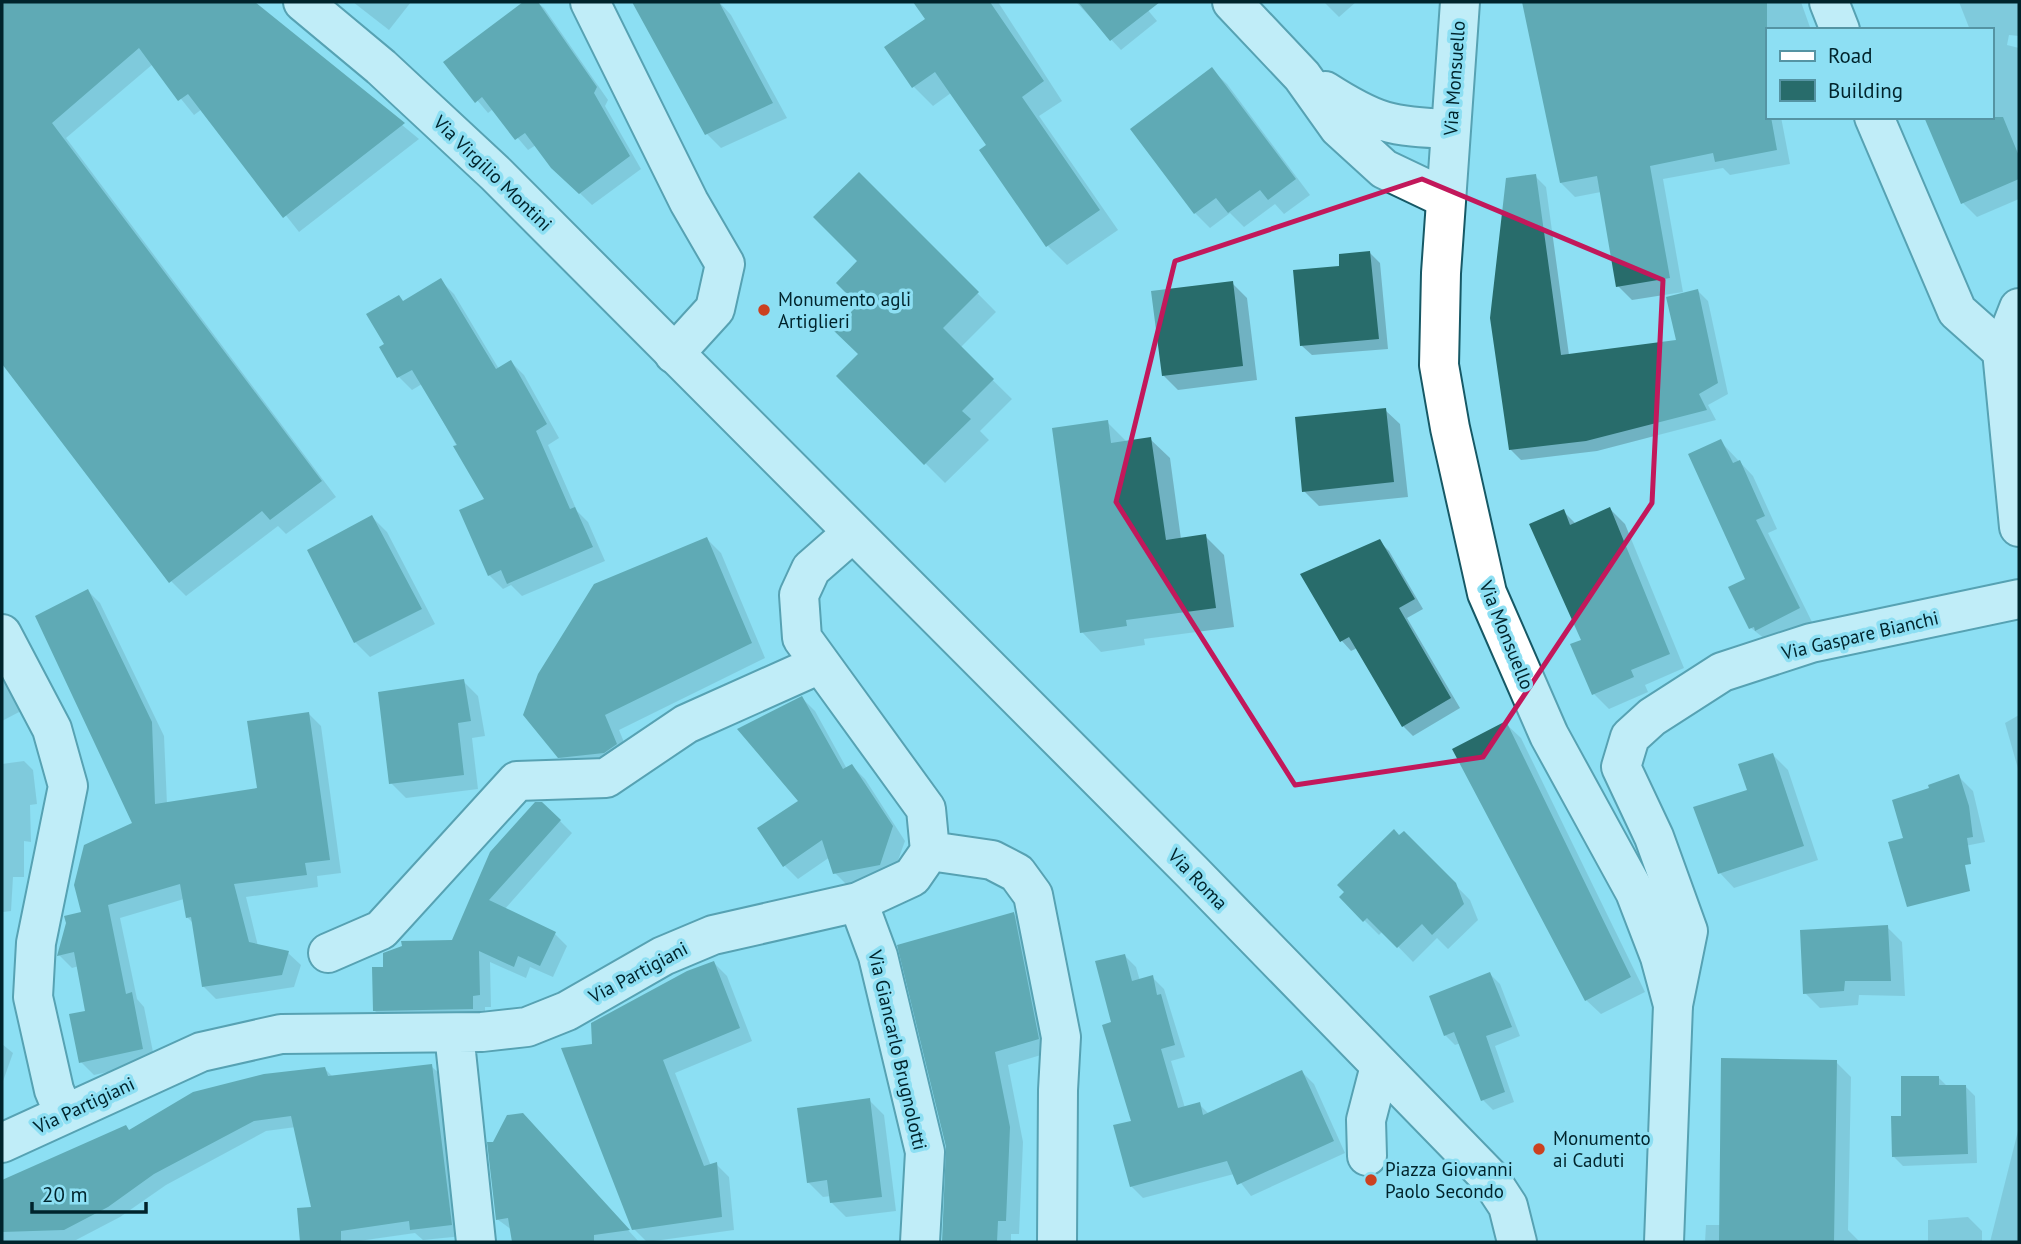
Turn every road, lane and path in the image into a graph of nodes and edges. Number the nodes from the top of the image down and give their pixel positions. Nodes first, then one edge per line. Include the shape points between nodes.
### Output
1 (303, 2) edge
2 (590, 2) edge
3 (1232, 2) edge
4 (1460, 2) edge
5 (1829, 2) edge
6 (1839, 28) edge
7 (1302, 76) junction
8 (1875, 119) edge
9 (1450, 129) junction
10 (1445, 198) junction
11 (2019, 308) edge
12 (2010, 353) edge
13 (674, 354) junction
14 (2012, 399) edge
15 (2019, 527) edge
16 (851, 534) junction
17 (2019, 599) edge
18 (2, 634) edge
19 (820, 664) junction
20 (930, 851) junction
21 (858, 902) junction
22 (328, 953) dead end
23 (1673, 1005) junction
24 (454, 1033) junction
25 (1380, 1066) junction
26 (64, 1114) junction
27 (2, 1143) edge
28 (1367, 1156) dead end
29 (476, 1242) edge
30 (920, 1242) edge
31 (1057, 1242) edge
32 (1517, 1242) edge
33 (1664, 1242) edge

1 - 13 street, Via Virgilio Montini via 486,165
2 - 13 street via 689,202 725,264 715,309
3 - 7 street
4 - 9 street, Via Monsuello
5 - 6 street
7 - 9 street via 1366,117 1403,127
7 - 10 street via 1339,128 1384,169
8 - 12 street via 1957,311
9 - 10 street, Via Monsuello
10 - 23 street, Via Monsuello via 1439,365 1487,593 1549,735 1635,892
11 - 12 street
12 - 14 street
13 - 16 street, Via Virgilio Montini
14 - 15 street
16 - 19 street via 811,569 799,595 802,638
16 - 25 street, Via Roma via 1096,775
17 - 23 street, Via Gaspare Bianchi via 1811,643 1722,672 1652,717 1630,737 1621,767 1654,837 1688,931
18 - 26 street via 52,729 68,786 36,943 33,997 54,1090
19 - 20 street via 926,809
19 - 22 street via 686,724 606,778 517,781 381,930
20 - 21 street, Via Partigiani via 912,877
20 - 31 street via 992,860 1017,873 1033,895 1061,1037
21 - 24 street, Via Partigiani via 713,935 527,1027
21 - 30 street, Via Giancarlo Brugnolotti via 878,956 925,1153
23 - 33 street, Via Monsuello
24 - 26 street, Via Partigiani via 281,1034 201,1052
24 - 29 street
25 - 28 street via 1366,1120
25 - 32 street, Via Roma via 1489,1177 1508,1206
26 - 27 street, Via Partigiani

